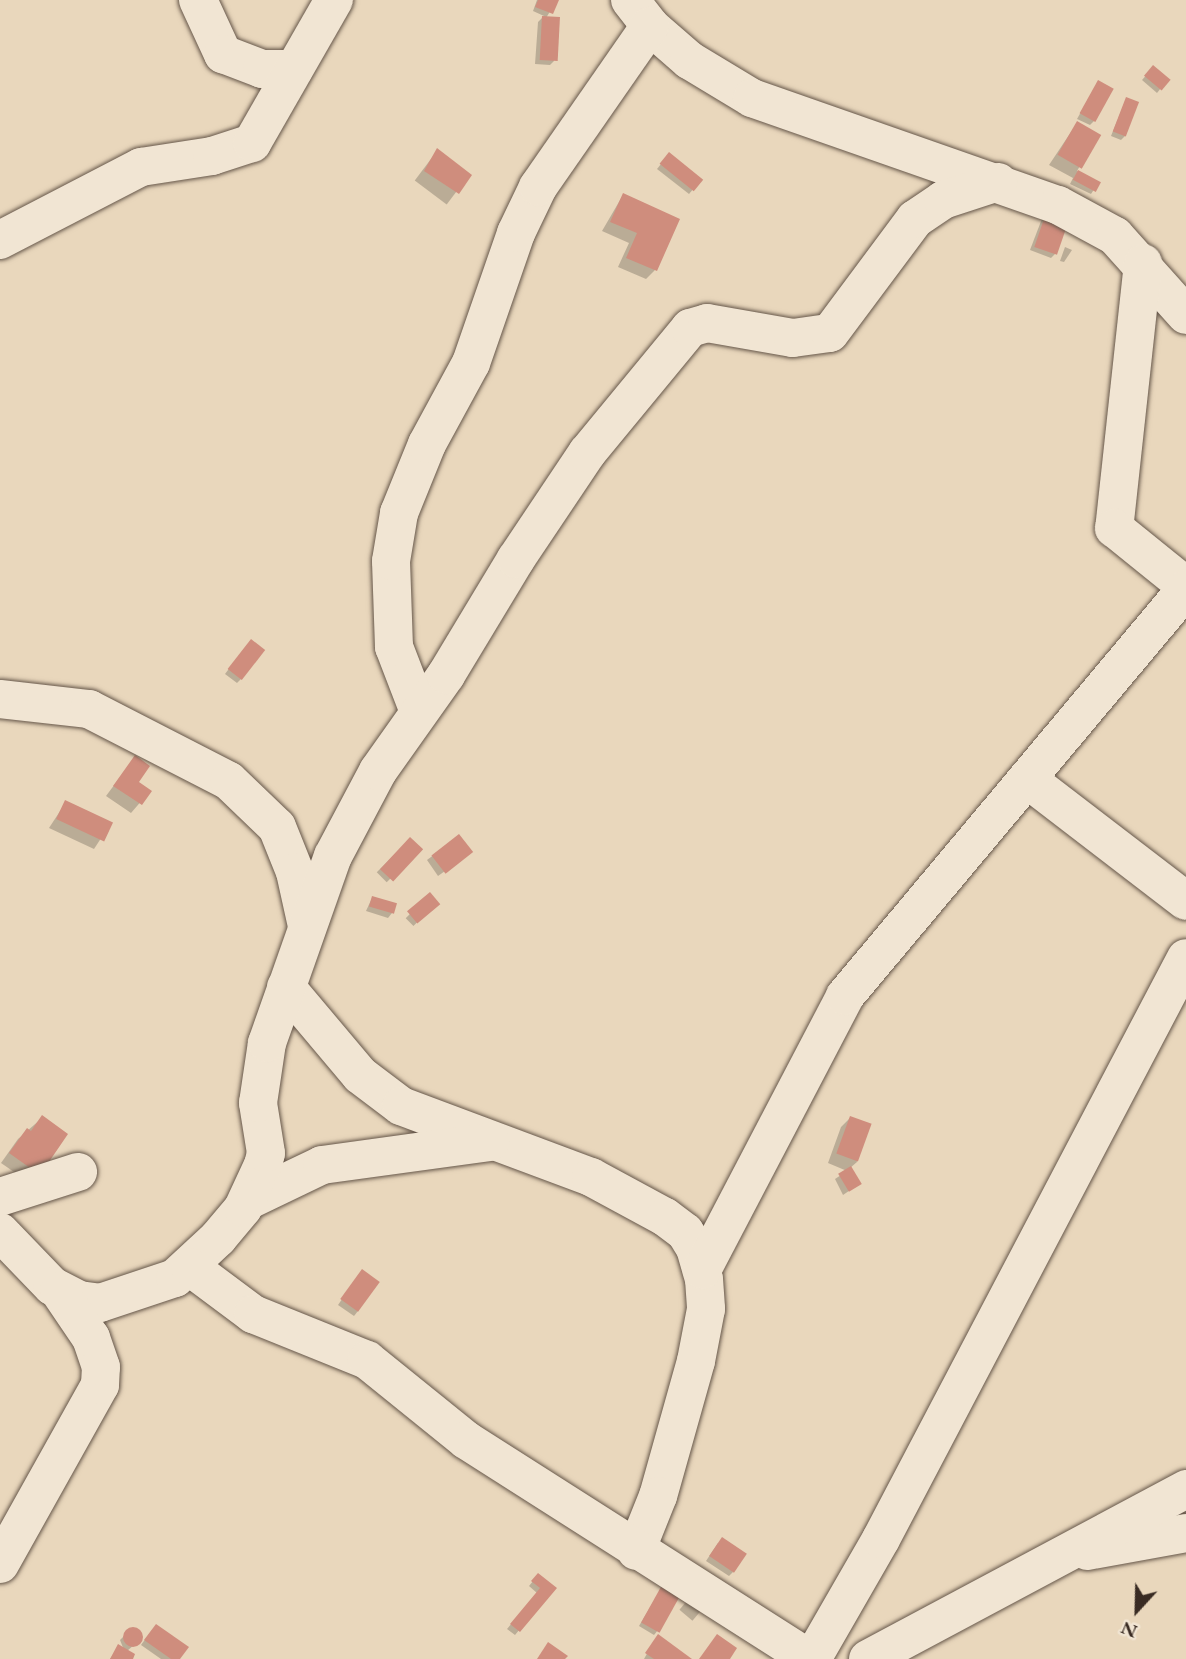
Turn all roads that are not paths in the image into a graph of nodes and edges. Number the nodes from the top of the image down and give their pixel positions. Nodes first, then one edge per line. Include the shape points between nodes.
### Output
1 (198, 0) edge
2 (334, 0) edge
3 (640, 13) edge
4 (294, 69) junction
5 (998, 182) junction
6 (0, 240) edge
7 (1143, 263) junction
8 (1186, 315) edge
9 (1186, 587) edge
10 (0, 699) edge
11 (419, 712) junction
12 (1027, 779) junction
13 (1186, 901) edge
14 (307, 927) junction
15 (1186, 958) edge
16 (286, 987) junction
17 (490, 1142) junction
18 (78, 1172) dead end
19 (0, 1197) edge
20 (247, 1201) junction
21 (0, 1232) edge
22 (190, 1267) junction
23 (702, 1270) junction
24 (59, 1291) junction
25 (1186, 1489) edge
26 (1186, 1533) edge
27 (636, 1551) junction
28 (1057, 1557) junction
29 (0, 1564) edge
30 (811, 1659) edge
31 (868, 1659) edge

1 - 4 street via 223,54 251,66
2 - 4 street
3 - 5 street via 689,60 751,98
3 - 11 street via 538,187 516,233 471,363 427,444 399,513 391,561 394,647
4 - 6 street via 257,138 245,148 141,167
5 - 7 street via 1058,205 1115,236
5 - 11 street via 943,200 915,219 830,333 793,338 707,323 690,328 587,453
7 - 8 street
7 - 9 street via 1114,528
9 - 12 street
10 - 14 street via 89,709 229,782 277,827 295,872
11 - 14 street via 378,771 344,835
12 - 13 street
12 - 23 street via 845,996
14 - 16 street
15 - 30 street via 900,1504
16 - 17 street via 373,1087 401,1106
16 - 20 street via 267,1043 258,1103 266,1153
17 - 20 street via 322,1165
17 - 23 street via 591,1177 665,1217 685,1232
18 - 19 street
20 - 22 street
21 - 24 street
22 - 24 street via 175,1279 100,1303
22 - 27 street via 253,1314 367,1360 466,1440
23 - 27 street via 706,1309 696,1361
24 - 29 street via 91,1338 101,1367 100,1385
25 - 28 street
26 - 28 street
27 - 30 street
28 - 31 street

